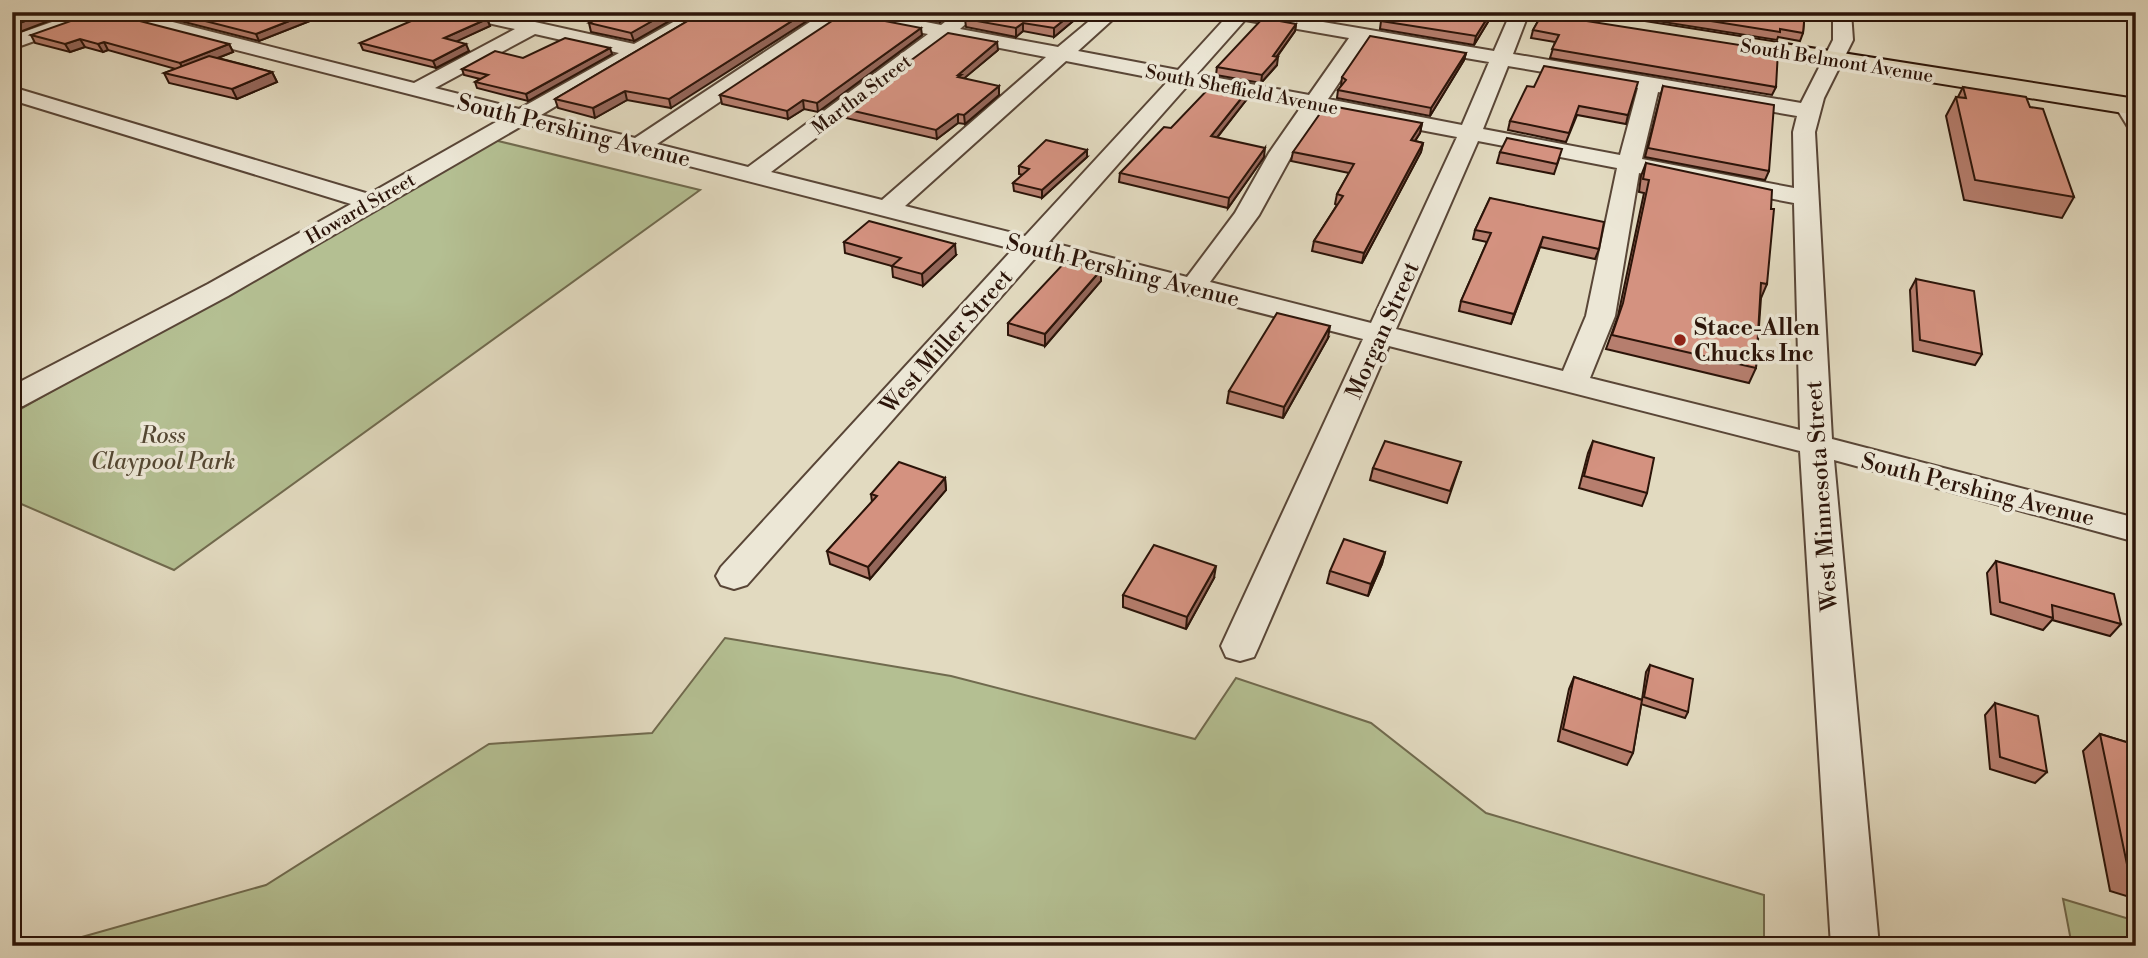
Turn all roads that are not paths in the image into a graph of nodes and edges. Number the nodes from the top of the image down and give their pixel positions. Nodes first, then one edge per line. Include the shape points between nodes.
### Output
1 (97, 12) edge
2 (110, 12) edge
3 (464, 12) edge
4 (705, 12) edge
5 (838, 12) edge
6 (844, 12) edge
7 (970, 12) edge
8 (1112, 12) edge
9 (1520, 12) edge
10 (1538, 12) edge
11 (1842, 12) edge
12 (1241, 13) edge
13 (1303, 18) edge
14 (532, 27) junction
15 (944, 32) junction
16 (1361, 35) junction
17 (12, 43) edge
18 (636, 51) junction
19 (1063, 55) junction
20 (1501, 59) junction
21 (1834, 59) junction
22 (1184, 78) junction
23 (1649, 84) junction
24 (416, 90) junction
25 (12, 93) edge
26 (1315, 103) junction
27 (1809, 111) junction
28 (2132, 112) edge
29 (520, 116) junction
30 (1470, 133) junction
31 (638, 146) junction
32 (1629, 164) junction
33 (752, 175) junction
34 (1806, 198) junction
35 (370, 202) junction
36 (887, 209) junction
37 (1031, 246) junction
38 (1193, 287) junction
39 (1380, 335) junction
40 (1571, 384) junction
41 (12, 399) edge
42 (1816, 445) junction
43 (2136, 530) edge
44 (734, 576) dead end
45 (1240, 646) dead end
46 (1854, 942) edge

1 - 17 street
2 - 24 street, South Pershing Avenue
3 - 14 street
4 - 18 street, Howard Street
5 - 31 street
6 - 15 street, South Sheffield Avenue
7 - 15 street, Martha Street
8 - 19 street
9 - 20 street, Morgan Street
10 - 21 main road, South Belmont Avenue
11 - 21 street, West Minnesota Street via 1843,40
12 - 13 street
12 - 22 street, West Miller Street
13 - 16 street
14 - 18 street
14 - 24 street
15 - 19 street, South Sheffield Avenue
15 - 33 street, Martha Street
16 - 20 street
16 - 26 street
18 - 29 street, Howard Street
19 - 22 street, South Sheffield Avenue
19 - 36 street
20 - 23 street
20 - 30 street, Morgan Street
21 - 27 street, West Minnesota Street
21 - 28 main road, South Belmont Avenue
22 - 26 street, South Sheffield Avenue
22 - 37 street, West Miller Street
23 - 27 street
23 - 32 street
24 - 29 street, South Pershing Avenue
25 - 35 street
26 - 30 street, South Sheffield Avenue
26 - 38 street via 1246,215
27 - 34 street, West Minnesota Street via 1804,132
29 - 31 street, South Pershing Avenue
29 - 35 street, Howard Street
30 - 32 street, South Sheffield Avenue
30 - 39 street, Morgan Street
31 - 33 street, South Pershing Avenue
32 - 34 street, South Sheffield Avenue
32 - 40 street via 1598,329 1588,358
33 - 36 street, South Pershing Avenue
34 - 42 street, West Minnesota Street
35 - 41 street, Howard Street via 218,290
36 - 37 street, South Pershing Avenue
37 - 38 street, South Pershing Avenue
37 - 44 street, West Miller Street
38 - 39 street, South Pershing Avenue
39 - 40 street, South Pershing Avenue
39 - 45 street, Morgan Street
40 - 42 street, South Pershing Avenue
42 - 43 street, South Pershing Avenue
42 - 46 street, West Minnesota Street

